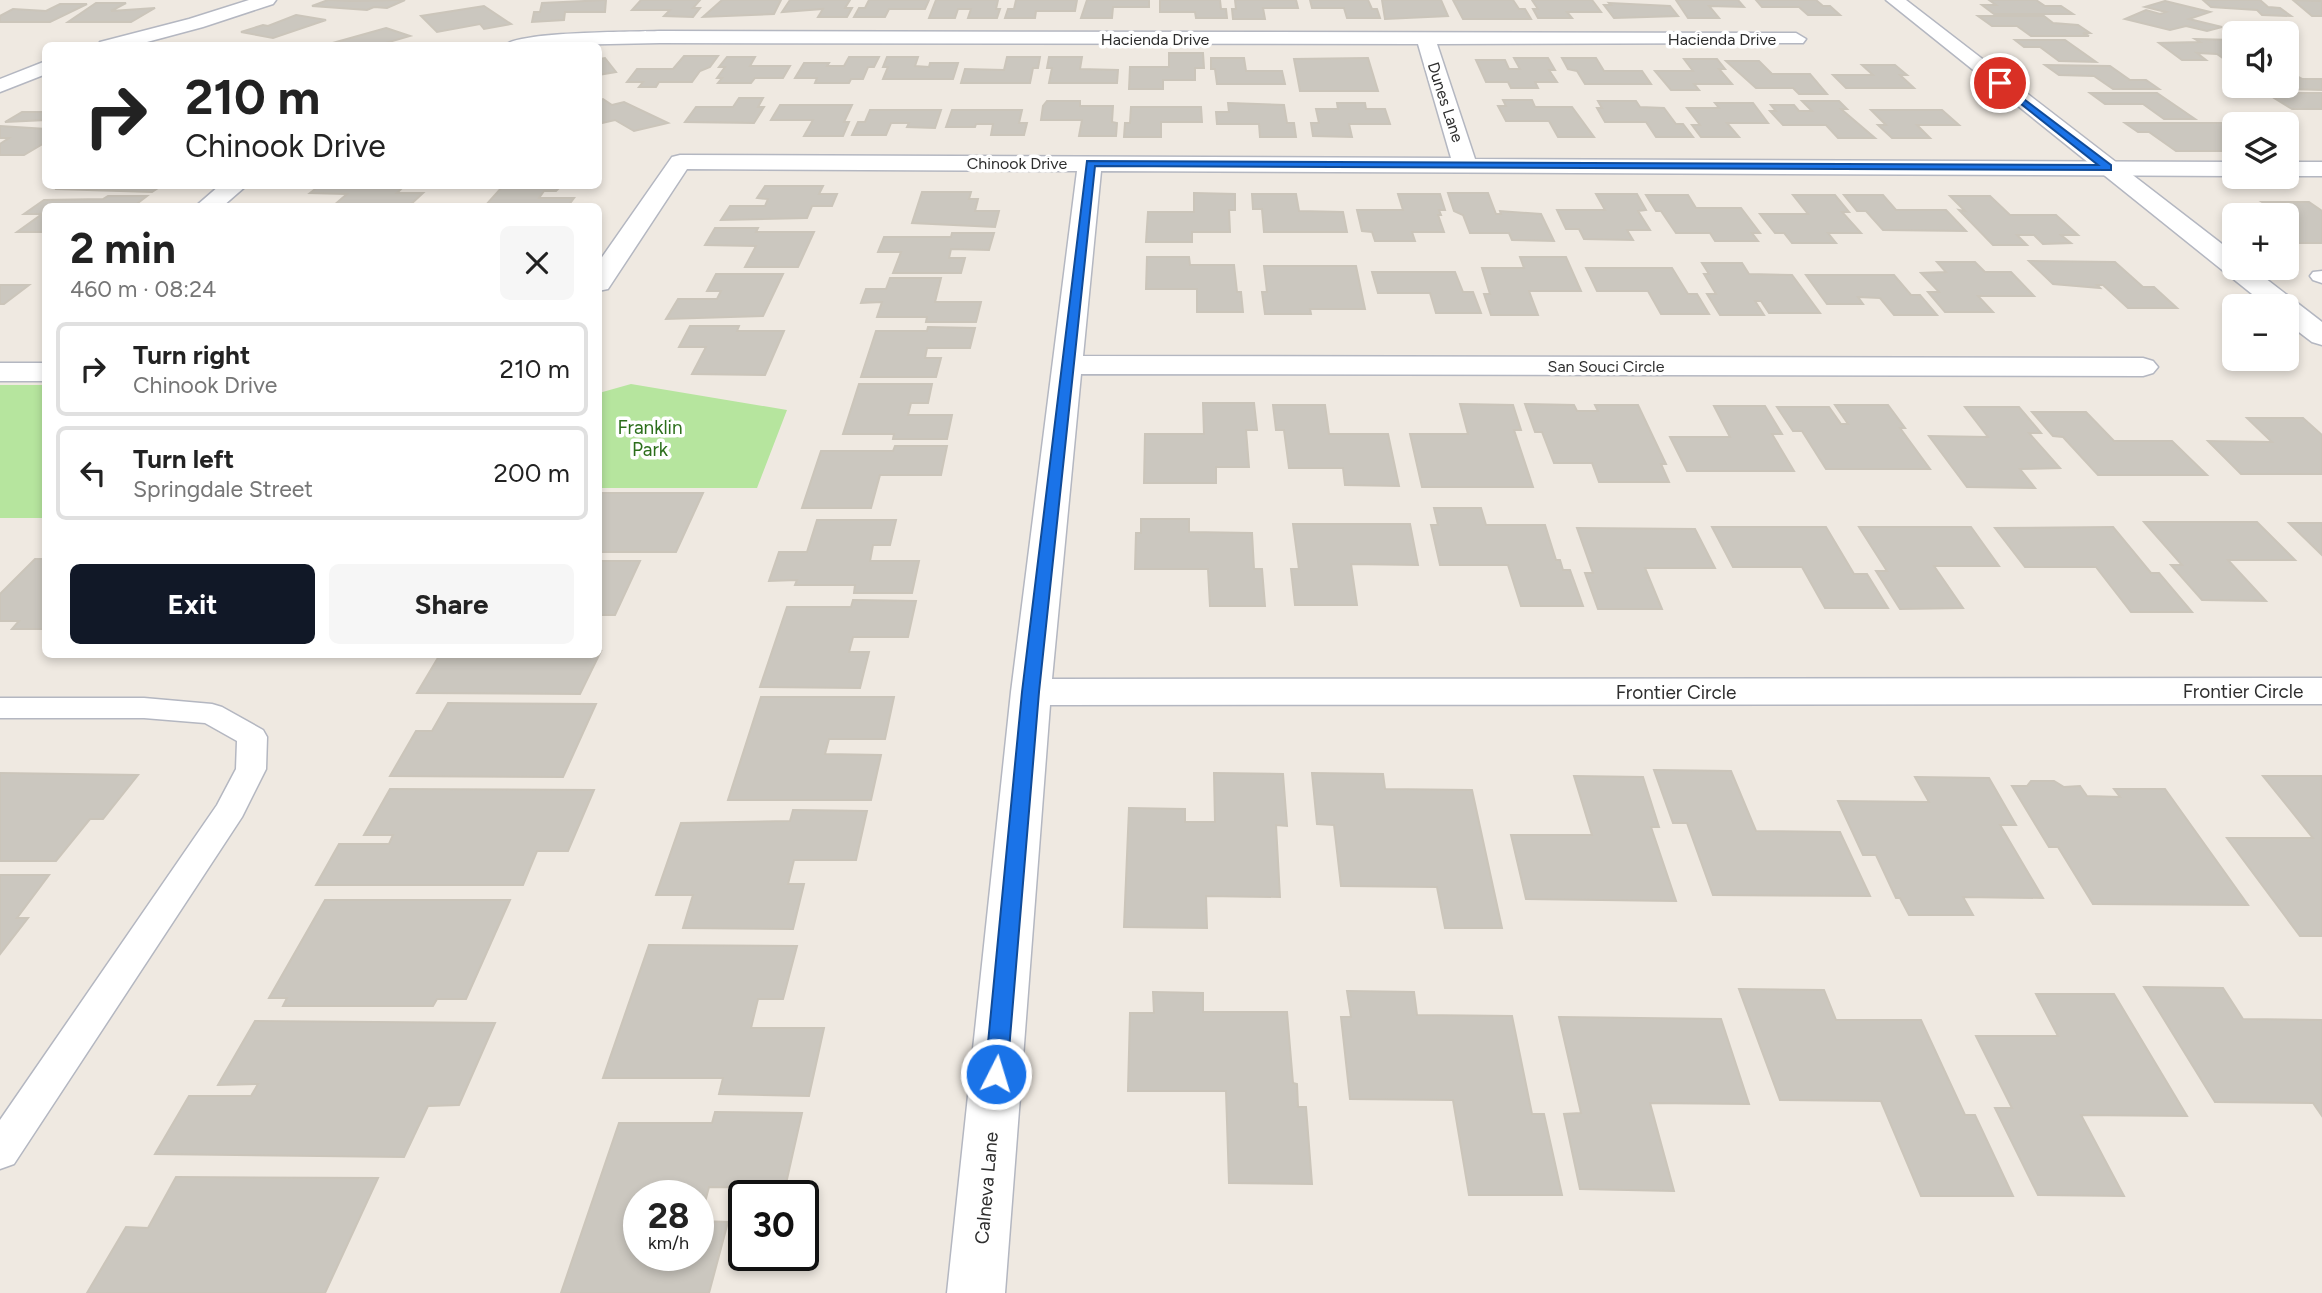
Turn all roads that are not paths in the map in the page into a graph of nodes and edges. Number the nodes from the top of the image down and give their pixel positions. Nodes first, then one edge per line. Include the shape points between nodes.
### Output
1 (267, 0) edge
2 (1895, 0) edge
3 (1796, 39) dead end
4 (1426, 40) junction
5 (122, 42) edge
6 (544, 42) edge
7 (42, 69) edge
8 (0, 86) edge
9 (1090, 163) junction
10 (1465, 165) junction
11 (2108, 167) junction
12 (2222, 169) edge
13 (2299, 169) edge
14 (2322, 169) edge
15 (230, 189) edge
16 (212, 203) edge
17 (602, 277) edge
18 (2268, 294) edge
19 (2299, 318) edge
20 (2322, 336) edge
21 (42, 347) edge
22 (1068, 365) junction
23 (2143, 367) dead end
24 (6, 372) edge
25 (42, 372) edge
26 (2322, 691) edge
27 (1031, 692) junction
28 (0, 708) edge
29 (0, 1152) edge
30 (976, 1293) edge

1 - 5 street
2 - 11 street
3 - 4 street, Hacienda Drive
4 - 6 street, Hacienda Drive via 660,37
4 - 10 street, Dunes Lane
7 - 8 street
9 - 10 street, Chinook Drive
9 - 17 street, Chinook Drive via 680,162
9 - 22 street, Calneva Lane
10 - 11 street, Chinook Drive
11 - 12 street, Chinook Drive
11 - 18 street
13 - 14 street
15 - 16 street
19 - 20 street
21 - 24 street
22 - 23 street, San Souci Circle
22 - 27 street, Calneva Lane
24 - 25 street
26 - 27 street, Frontier Circle
27 - 30 street, Calneva Lane
28 - 29 lane via 144,708 212,714 252,737 251,769 231,809

